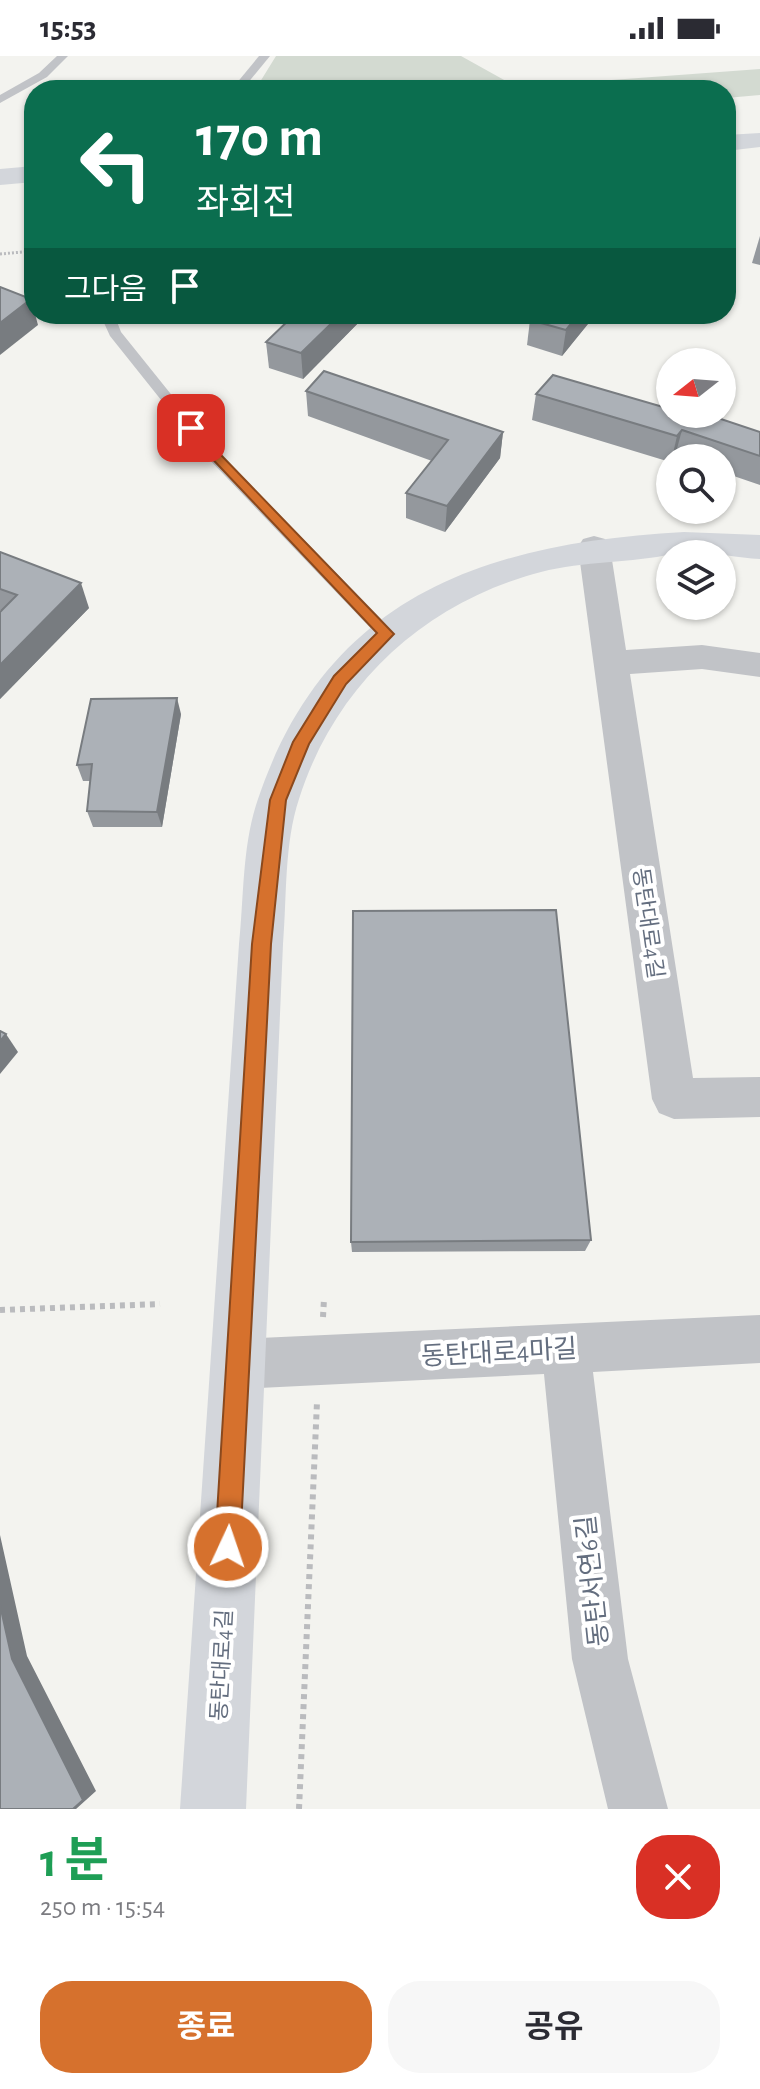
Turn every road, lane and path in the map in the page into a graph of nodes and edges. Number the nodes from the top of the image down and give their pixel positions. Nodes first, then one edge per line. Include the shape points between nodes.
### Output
1 (63, 56) edge
2 (265, 56) edge
3 (35, 80) edge
4 (245, 80) edge
5 (24, 87) edge
6 (0, 90) edge
7 (14, 94) junction
8 (24, 96) edge
9 (0, 100) edge
10 (760, 121) edge
11 (736, 122) edge
12 (760, 140) edge
13 (736, 142) edge
14 (24, 175) edge
15 (0, 177) edge
16 (24, 196) edge
17 (0, 197) edge
18 (24, 252) edge
19 (0, 254) edge
20 (111, 324) edge
21 (594, 547) junction
22 (760, 547) edge
23 (386, 634) junction
24 (611, 663) junction
25 (760, 665) edge
26 (760, 1097) edge
27 (160, 1304) dead end
28 (0, 1310) edge
29 (760, 1339) edge
30 (566, 1348) junction
31 (238, 1364) junction
32 (317, 1413) dead end
33 (213, 1809) edge
34 (299, 1809) edge
35 (638, 1809) edge

1 - 3 lane
2 - 4 lane
5 - 7 lane
6 - 7 lane
7 - 8 lane
7 - 9 lane
10 - 11 main road
12 - 13 main road
14 - 15 main road
16 - 17 main road
18 - 19 path
20 - 23 lane via 210,452
21 - 22 main road, 동탄대로4길 via 645,542
21 - 23 main road, 동탄대로4길 via 483,577 431,602
21 - 24 street, 동탄대로4길
23 - 31 main road, 동탄대로4길 via 340,680 301,742 278,800 261,944
24 - 25 street via 702,657
24 - 26 street, 동탄대로4길 via 674,1099
27 - 28 path
29 - 30 street, 동탄대로4마길
30 - 31 street, 동탄대로4마길
30 - 35 street, 동탄서연6길 via 600,1659
31 - 33 main road, 동탄대로4길
32 - 34 path

